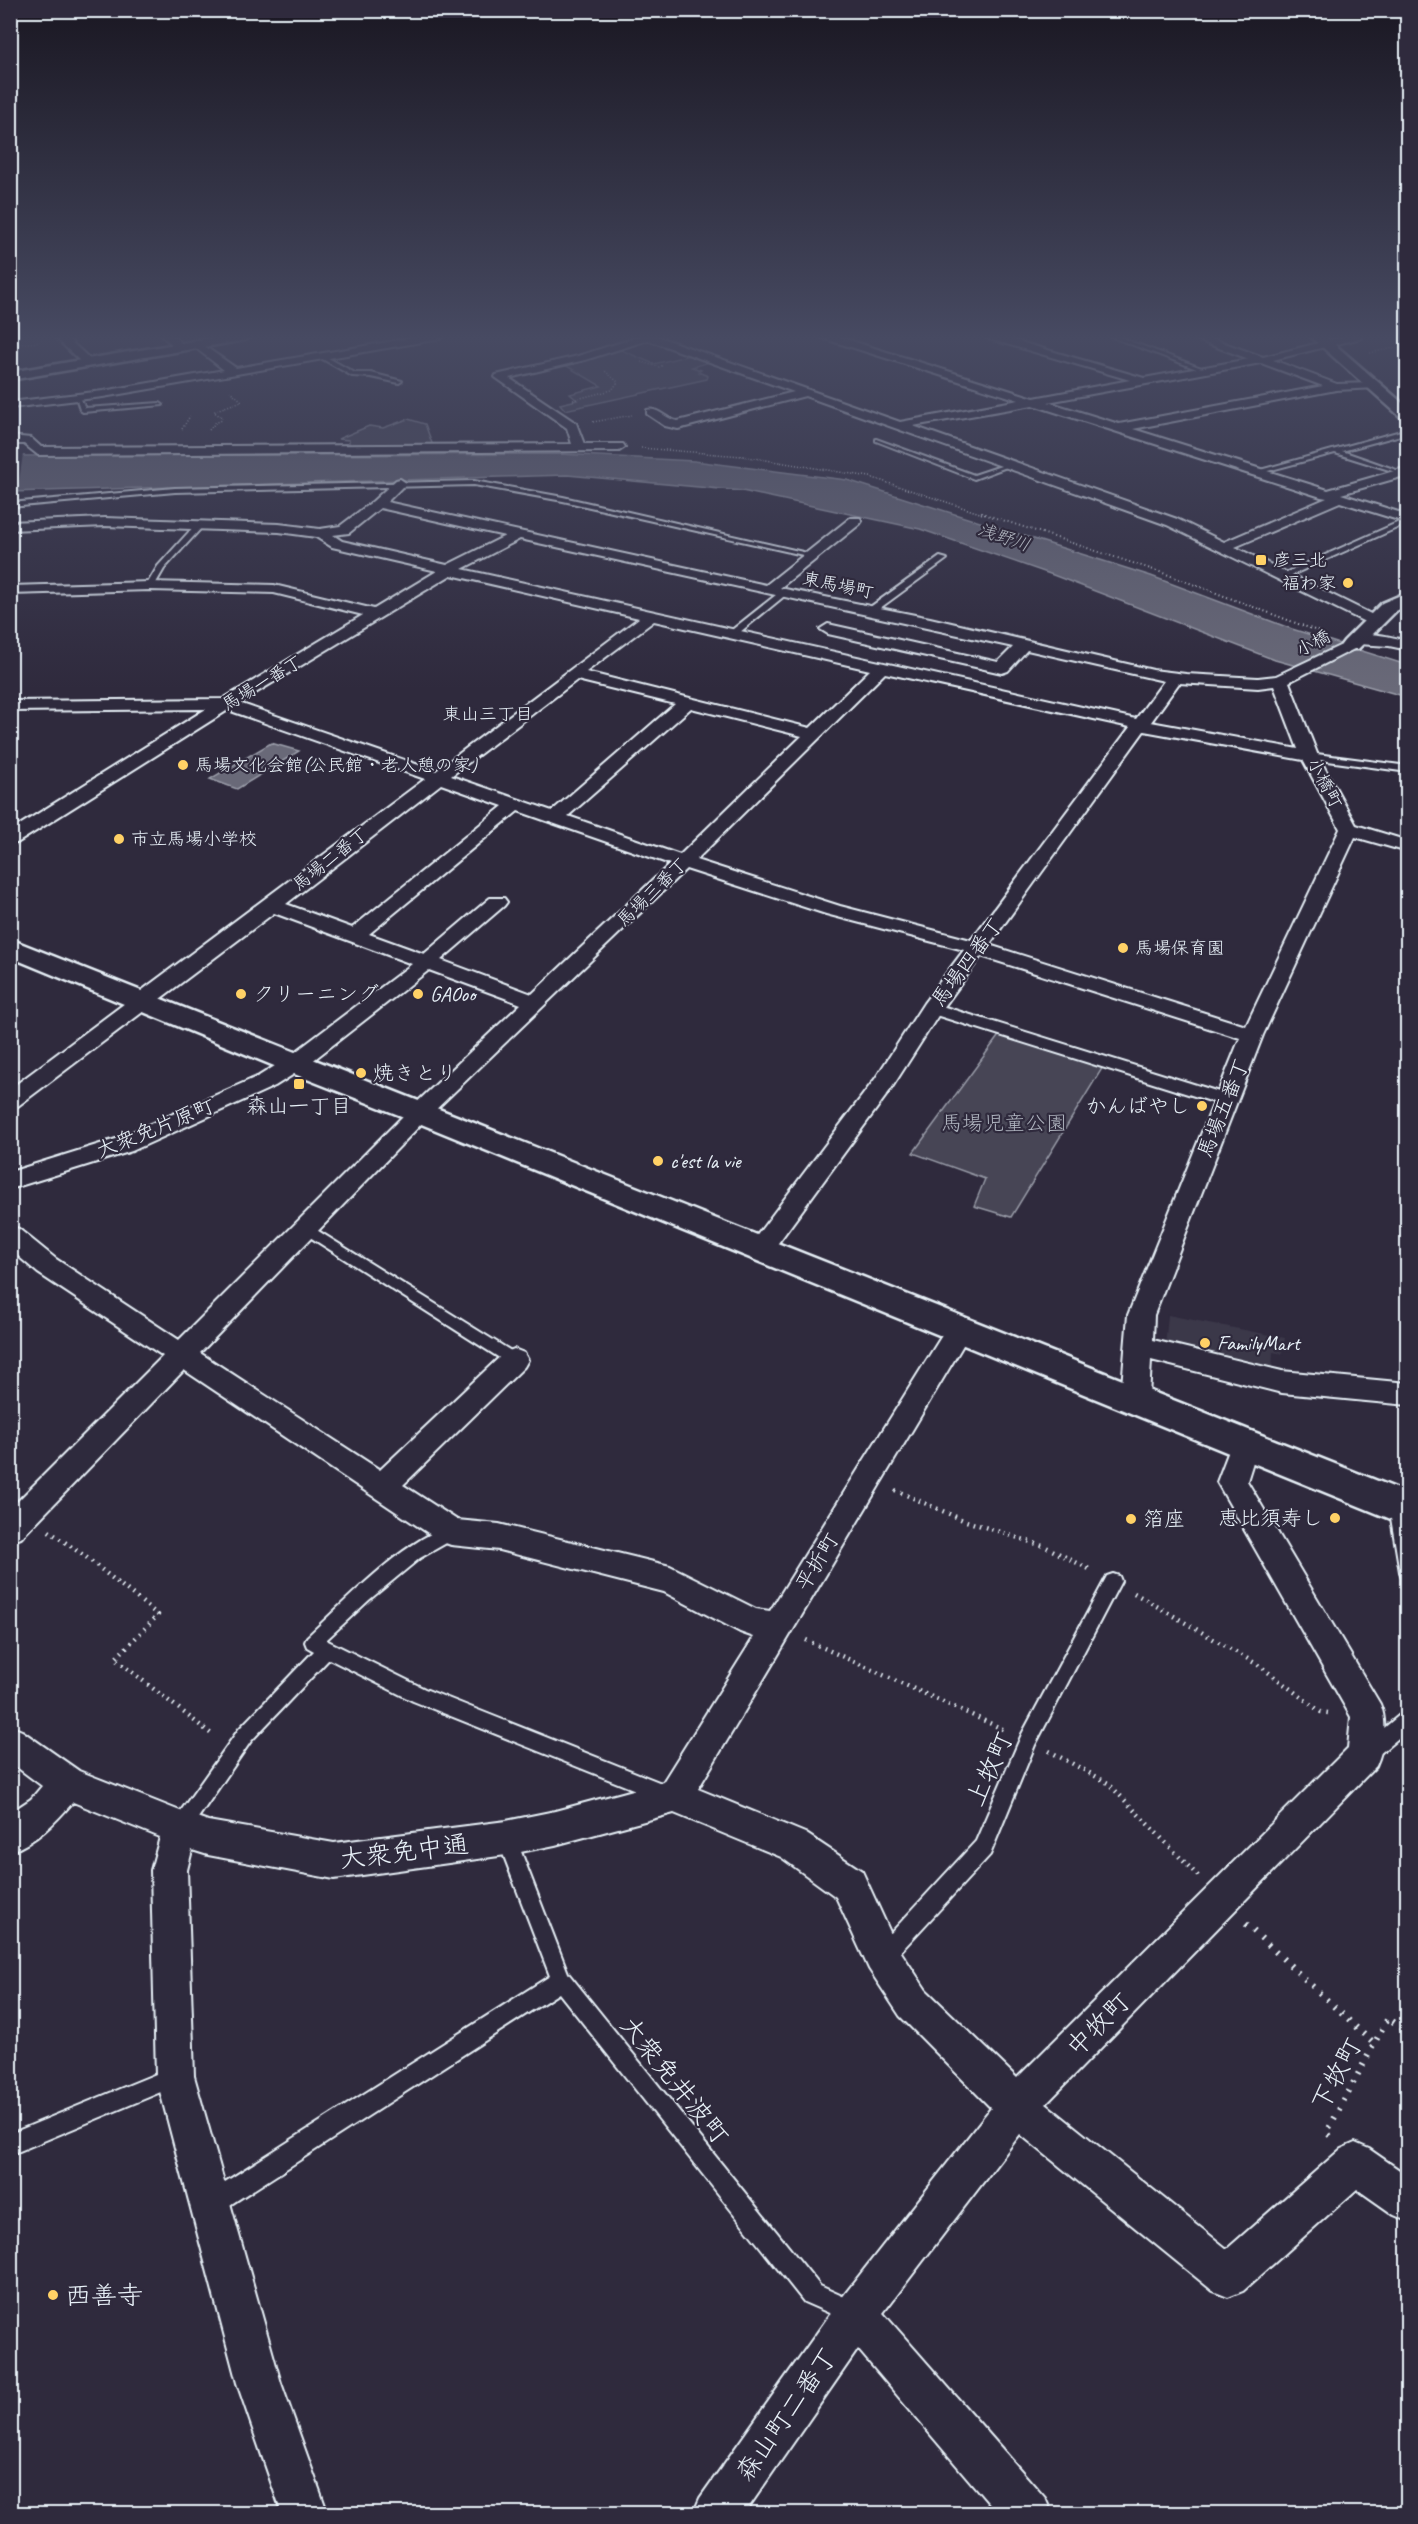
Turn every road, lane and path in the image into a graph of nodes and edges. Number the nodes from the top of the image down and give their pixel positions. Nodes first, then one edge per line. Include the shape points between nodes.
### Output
1 (719, 454) edge
2 (914, 454) edge
3 (977, 454) edge
4 (1197, 454) edge
5 (1326, 454) edge
6 (1346, 454) edge
7 (1009, 465) junction
8 (1256, 472) junction
9 (1404, 472) edge
10 (401, 483) junction
11 (1332, 496) junction
12 (378, 504) junction
13 (10, 505) edge
14 (1407, 520) edge
15 (855, 522) dead end
16 (200, 525) junction
17 (10, 526) edge
18 (320, 533) junction
19 (518, 535) junction
20 (1224, 547) junction
21 (812, 555) junction
22 (943, 559) dead end
23 (449, 570) junction
24 (1282, 576) junction
25 (150, 586) junction
26 (10, 590) edge
27 (768, 590) junction
28 (784, 593) junction
29 (1407, 598) edge
30 (852, 608) junction
31 (868, 612) junction
32 (376, 614) junction
33 (650, 616) junction
34 (1374, 621) junction
35 (828, 629) junction
36 (731, 635) junction
37 (1354, 642) junction
38 (1024, 644) junction
39 (1407, 646) edge
40 (802, 651) junction
41 (881, 668) junction
42 (574, 674) junction
43 (1175, 677) junction
44 (1286, 678) junction
45 (688, 702) junction
46 (226, 704) junction
47 (10, 706) edge
48 (1138, 725) junction
49 (813, 734) junction
50 (1309, 756) junction
51 (1407, 769) edge
52 (435, 778) junction
53 (516, 804) junction
54 (555, 818) junction
55 (1350, 829) junction
56 (10, 839) edge
57 (1407, 847) edge
58 (683, 862) junction
59 (497, 902) dead end
60 (271, 905) junction
61 (355, 936) junction
62 (10, 947) edge
63 (978, 948) junction
64 (427, 962) junction
65 (146, 1002) junction
66 (536, 1002) junction
67 (932, 1008) junction
68 (1252, 1035) junction
69 (294, 1064) junction
70 (1226, 1100) junction
71 (10, 1101) edge
72 (420, 1112) junction
73 (10, 1181) edge
74 (307, 1229) junction
75 (10, 1235) edge
76 (761, 1248) junction
77 (960, 1328) junction
78 (1139, 1347) junction
79 (183, 1354) junction
80 (514, 1360) joint
81 (1407, 1394) edge
82 (1136, 1398) junction
83 (1245, 1443) junction
84 (383, 1486) junction
85 (1402, 1508) edge
86 (18, 1522) edge
87 (452, 1532) junction
88 (1407, 1572) edge
89 (1113, 1581) dead end
90 (777, 1627) junction
91 (327, 1649) junction
92 (1407, 1719) edge
93 (1028, 1740) junction
94 (10, 1742) edge
95 (233, 1751) junction
96 (1364, 1755) junction
97 (67, 1783) junction
98 (674, 1796) junction
99 (180, 1828) junction
100 (10, 1835) edge
101 (506, 1838) junction
102 (1220, 1900) junction
103 (882, 1956) junction
104 (561, 1980) junction
105 (1407, 2032) edge
106 (1374, 2044) junction
107 (175, 2076) junction
108 (1017, 2106) junction
109 (10, 2145) edge
110 (1355, 2163) junction
111 (1407, 2201) edge
112 (209, 2205) junction
113 (856, 2314) junction
114 (305, 2514) edge
115 (716, 2514) edge
116 (1029, 2514) edge

1 - 37 path via 870,477 1166,574
2 - 7 lane via 974,477
3 - 7 street
4 - 8 street
5 - 8 lane
6 - 9 lane
7 - 20 street via 1172,522
8 - 11 street
9 - 11 street
10 - 12 street
10 - 13 lane via 176,490
10 - 21 lane via 474,483
11 - 14 street
11 - 20 street
12 - 18 street via 344,530
12 - 19 street, 東馬場町
14 - 24 lane
15 - 21 street
16 - 17 street via 105,522
16 - 18 street
16 - 25 lane
18 - 23 street via 337,544
19 - 23 street, 馬場一番丁
19 - 27 street, 東馬場町
20 - 24 street
21 - 27 street
22 - 31 lane
23 - 32 street, 馬場一番丁
23 - 33 street
24 - 34 street
25 - 26 street
25 - 32 street via 274,590
27 - 28 street, 東馬場町
28 - 30 street, 東馬場町
28 - 36 lane
29 - 34 main road
30 - 31 street, 東馬場町
30 - 35 street
31 - 38 street, 東馬場町
32 - 46 street, 馬場一番丁
33 - 36 street
33 - 42 street, 馬場二番丁
34 - 37 main road
35 - 38 street via 1002,668
35 - 40 street
36 - 40 street
37 - 39 street via 1389,641
37 - 44 street, 小橋
38 - 43 street, 東馬場町
40 - 41 street
41 - 48 street
41 - 49 street, 馬場三番丁
42 - 45 street
42 - 52 street, 馬場二番丁
43 - 44 street, 東馬場町 via 1258,682
43 - 48 street, 馬場四番丁
44 - 50 street, 小橋町
45 - 49 street
45 - 54 street
46 - 47 street
46 - 52 street
46 - 56 street, 馬場一番丁
48 - 50 street
48 - 63 street, 馬場四番丁
49 - 58 street, 馬場三番丁
50 - 51 lane
50 - 55 street, 小橋町
52 - 53 street
52 - 60 street, 馬場二番丁
53 - 54 street
53 - 61 street
54 - 58 street
55 - 57 street, 小橋町
55 - 68 street, 馬場五番丁
58 - 63 street via 833,910
58 - 66 street, 馬場三番丁
59 - 64 street, 大衆免片原町
60 - 61 street
60 - 65 street, 馬場二番丁
61 - 64 street
62 - 65 main road
63 - 67 street, 馬場四番丁
63 - 68 street
64 - 66 street
64 - 69 street, 大衆免片原町
65 - 69 main road
65 - 71 street, 馬場二番丁
66 - 72 street, 馬場三番丁
67 - 70 street
67 - 76 street, 馬場四番丁 via 883,1084
68 - 70 street, 馬場五番丁
69 - 72 main road
69 - 73 street, 大衆免片原町 via 267,1081 124,1144
70 - 78 street, 馬場五番丁 via 1141,1315
72 - 74 street, 馬場三番丁
72 - 76 main road
74 - 79 street, 馬場三番丁
74 - 80 lane
75 - 79 street via 47,1266
76 - 77 main road
77 - 82 main road
77 - 90 street, 平折町
78 - 81 street via 1282,1382
78 - 82 street, 馬場五番丁
79 - 84 street
79 - 86 street, 馬場三番丁
80 - 84 street
82 - 83 main road
83 - 85 main road
83 - 96 street via 1232,1482 1368,1715
84 - 87 street
85 - 88 lane
86 - 95 path via 86,1557 158,1615 115,1659
87 - 90 street via 499,1537 670,1580 751,1623
87 - 91 lane via 414,1553 313,1642
89 - 93 lane, 上牧町
90 - 93 path
90 - 98 street, 平折町
91 - 95 lane
91 - 98 lane via 419,1695
92 - 96 lane
93 - 102 path via 1108,1783
93 - 103 lane, 上牧町 via 983,1848
94 - 97 street, 大衆免中通
95 - 99 lane
96 - 102 street, 中牧町
97 - 99 street, 大衆免中通
97 - 100 street via 43,1811
98 - 101 street, 大衆免中通
98 - 103 street via 792,1845 849,1884
99 - 101 street, 大衆免中通 via 208,1838 334,1862
99 - 107 street via 169,1870
101 - 104 lane, 大衆免井波町
102 - 106 path
102 - 108 street, 中牧町
103 - 108 street via 913,2003
104 - 112 lane
104 - 113 lane, 大衆免井波町 via 812,2294
105 - 106 path, 下牧町 via 1388,2018
106 - 110 path, 下牧町 via 1327,2132
107 - 109 lane
107 - 112 street
108 - 110 street via 1228,2277
108 - 113 street, 中牧町
110 - 111 street
112 - 114 street via 258,2383
113 - 115 street, 森山町二番丁
113 - 116 street

